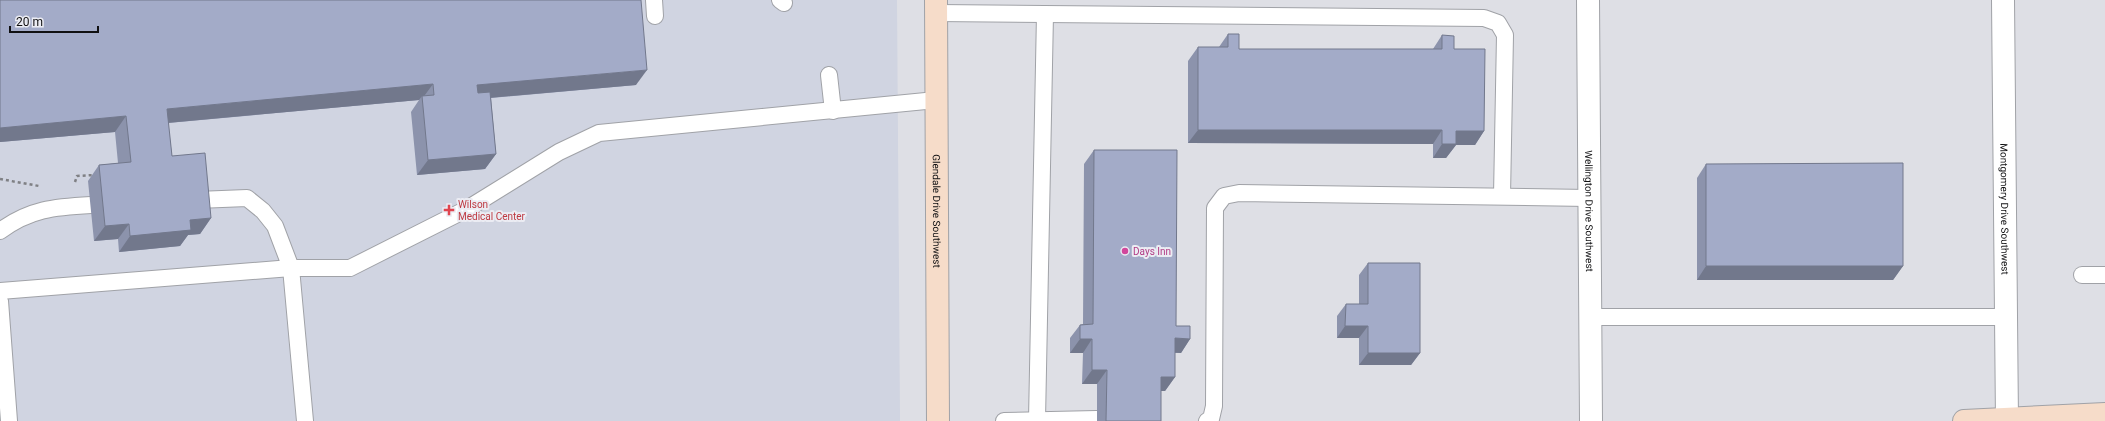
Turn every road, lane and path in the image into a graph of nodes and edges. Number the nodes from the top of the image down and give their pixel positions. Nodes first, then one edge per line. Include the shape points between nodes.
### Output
1 (1588, 0) edge
2 (2003, 0) edge
3 (936, 7) edge
4 (1045, 14) junction
5 (829, 75) dead end
6 (936, 100) junction
7 (833, 111) junction
8 (1502, 196) junction
9 (1590, 198) junction
10 (197, 200) edge
11 (91, 205) dead end
12 (0, 231) edge
13 (292, 268) junction
14 (2082, 275) dead end
15 (2105, 275) edge
16 (0, 291) edge
17 (0, 301) edge
18 (1591, 317) junction
19 (2006, 317) junction
20 (2105, 414) edge
21 (1097, 419) dead end
22 (2007, 419) edge
23 (1037, 420) edge
24 (9, 421) edge
25 (305, 421) edge
26 (938, 421) edge
27 (1004, 421) edge
28 (1207, 421) edge
29 (1591, 421) edge
30 (1964, 421) edge

1 - 9 street, Wellington Drive Southwest
2 - 19 street, Montgomery Drive Southwest
3 - 4 lane
3 - 6 street, Glendale Drive Southwest
4 - 8 lane via 1484,18 1498,23 1504,35
4 - 23 lane
5 - 7 lane
6 - 7 lane
6 - 26 street, Glendale Drive Southwest
7 - 13 lane via 599,133 559,152 467,210 350,268
8 - 9 lane
8 - 28 lane via 1239,193 1224,196 1215,208 1214,406 1211,419
9 - 18 street, Wellington Drive Southwest
10 - 13 lane via 247,198 263,211 275,226
11 - 12 lane via 36,211
13 - 16 lane
13 - 25 lane
14 - 15 lane
17 - 24 lane
18 - 19 lane
18 - 29 street, Wellington Drive Southwest
19 - 22 street, Montgomery Drive Southwest
20 - 22 street
21 - 23 lane
22 - 30 street
23 - 27 lane

